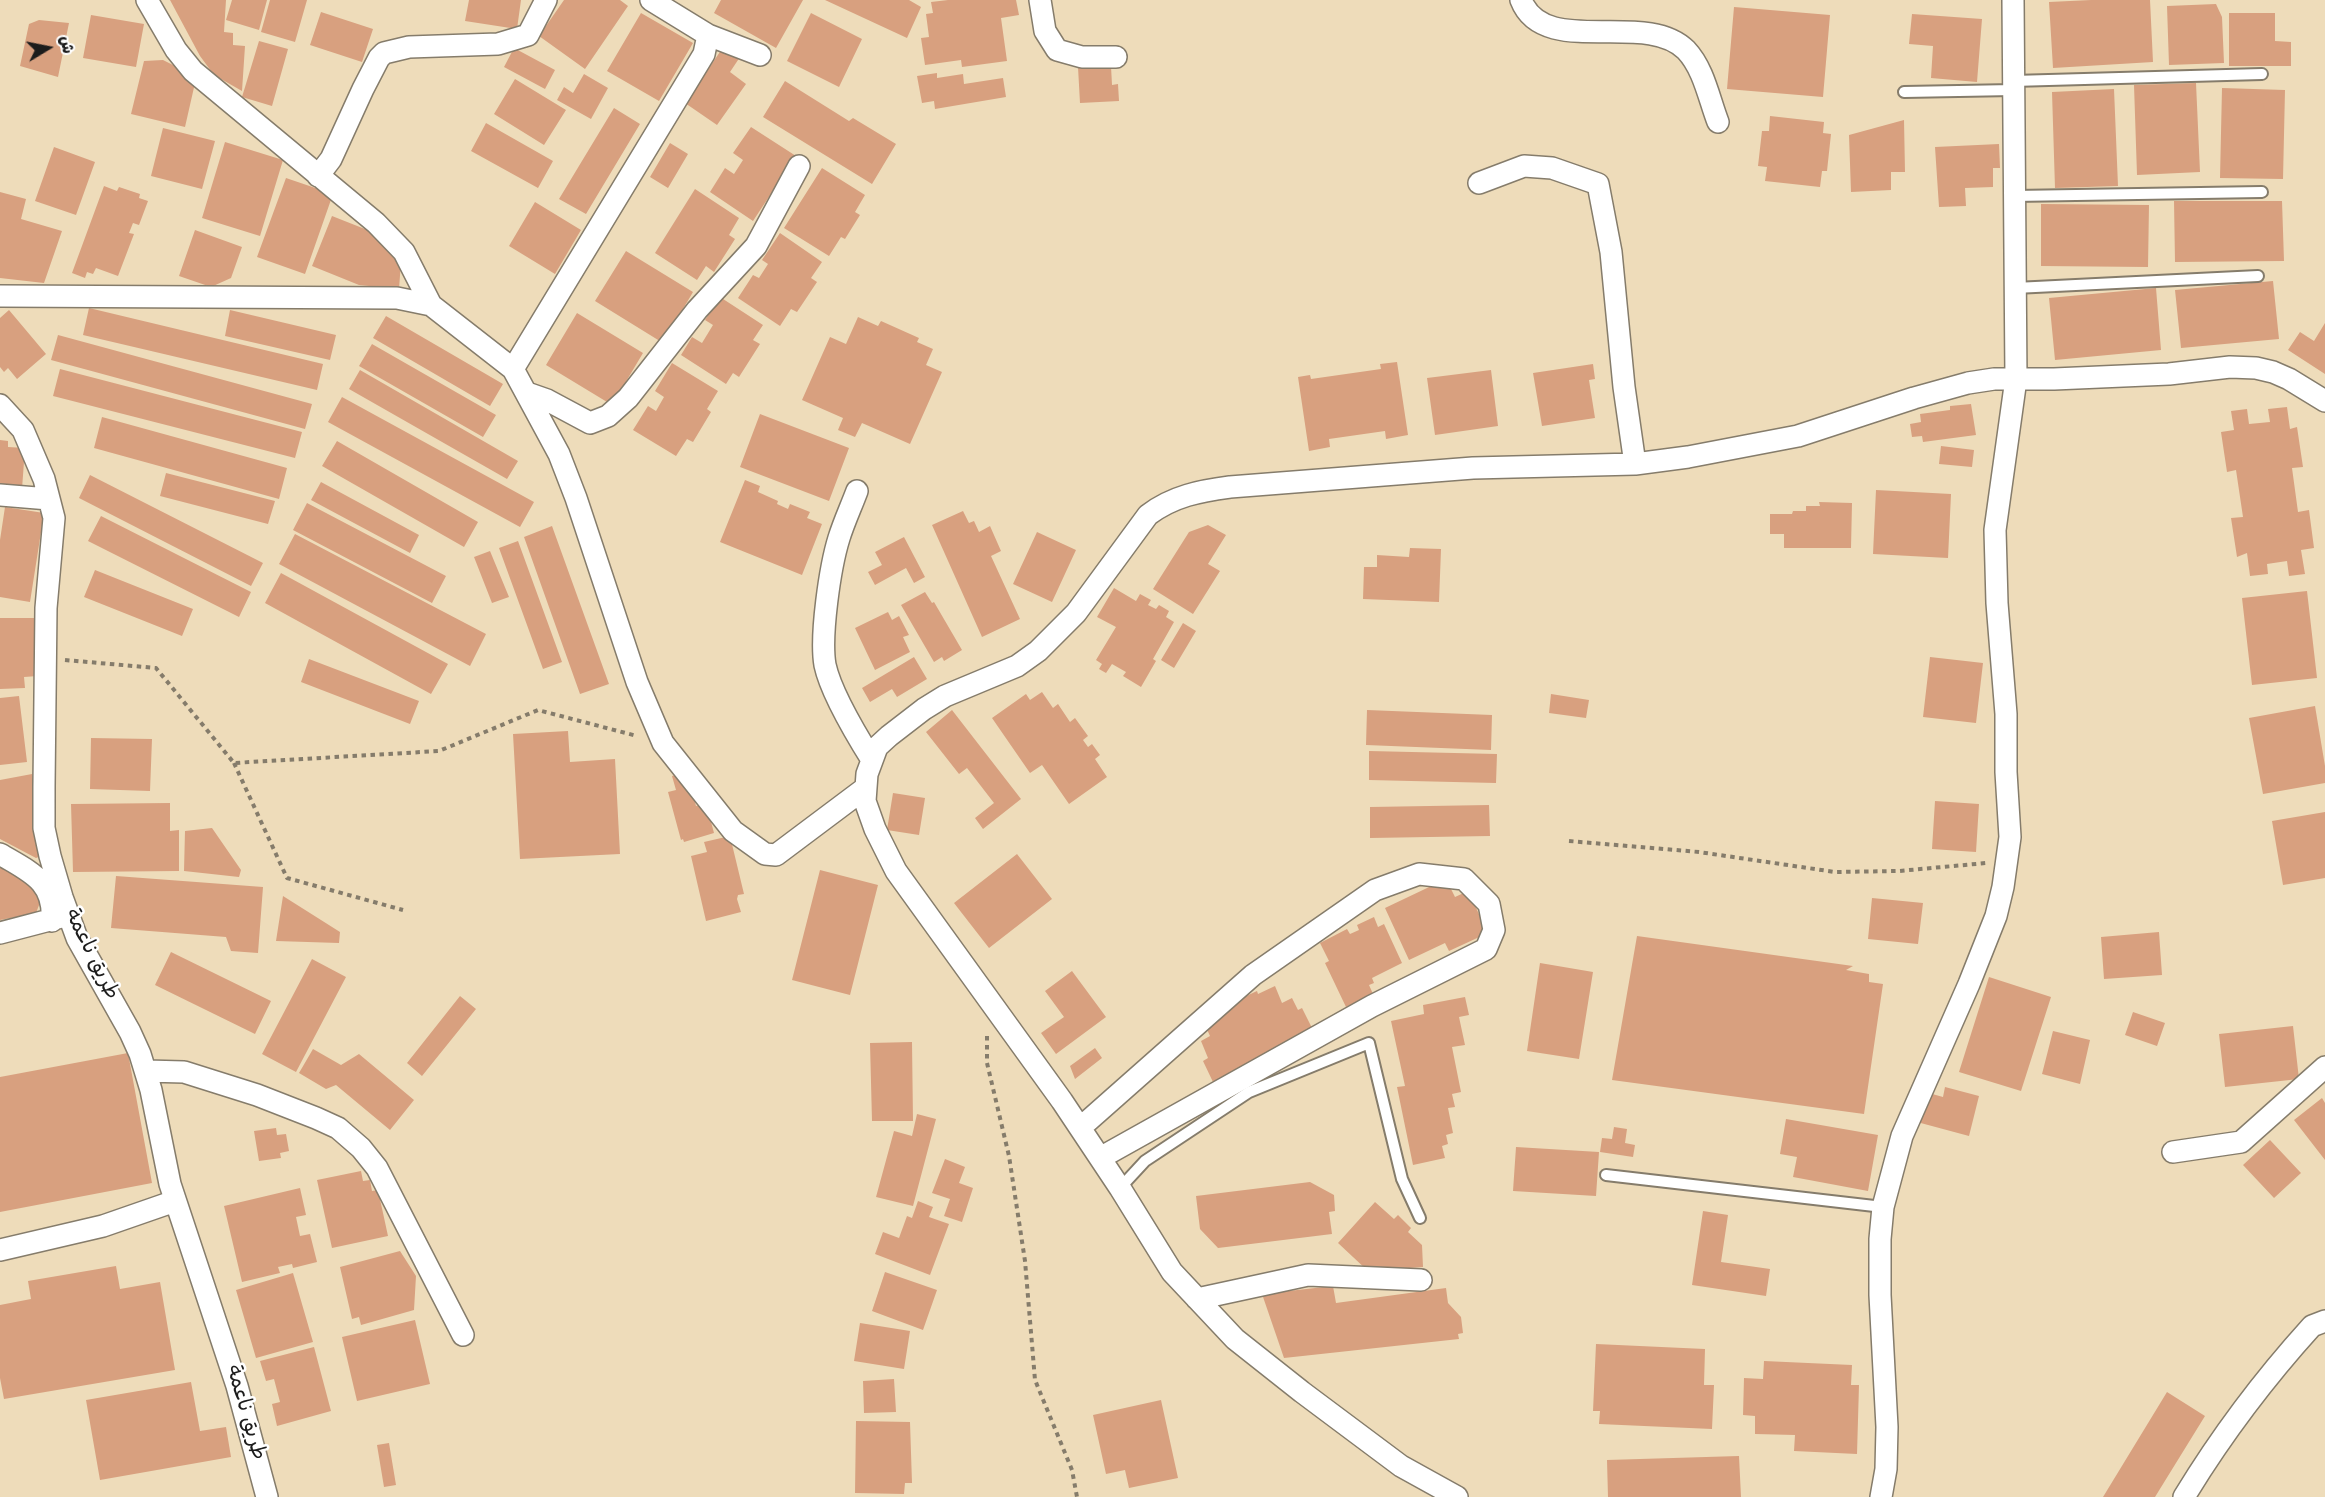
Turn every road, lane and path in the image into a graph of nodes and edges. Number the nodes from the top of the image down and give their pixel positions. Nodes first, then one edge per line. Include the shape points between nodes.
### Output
1 (147, 0) edge
2 (546, 0) edge
3 (651, 0) edge
4 (1040, 0) edge
5 (1521, 0) edge
6 (2013, 0) edge
7 (708, 35) junction
8 (760, 55) dead end
9 (1116, 57) dead end
10 (2262, 74) dead end
11 (2013, 86) junction
12 (1904, 92) dead end
13 (1718, 122) dead end
14 (799, 165) dead end
15 (318, 176) junction
16 (1479, 183) dead end
17 (2262, 192) dead end
18 (2014, 196) junction
19 (2258, 276) dead end
20 (2015, 288) junction
21 (0, 296) edge
22 (431, 305) junction
23 (513, 369) junction
24 (2016, 379) junction
25 (527, 393) junction
26 (2325, 401) edge
27 (0, 405) edge
28 (1635, 464) junction
29 (857, 491) dead end
30 (0, 495) edge
31 (49, 499) junction
32 (46, 658) junction
33 (663, 743) junction
34 (872, 760) junction
35 (234, 763) junction
36 (864, 789) junction
37 (1569, 841) dead end
38 (0, 854) edge
39 (2008, 861) junction
40 (403, 910) dead end
41 (60, 918) junction
42 (0, 933) edge
43 (988, 999) junction
44 (2325, 1067) edge
45 (146, 1071) junction
46 (1080, 1128) junction
47 (2173, 1152) dead end
48 (1100, 1158) junction
49 (1606, 1175) dead end
50 (1120, 1188) junction
51 (175, 1202) junction
52 (1884, 1207) junction
53 (1420, 1218) dead end
54 (0, 1250) edge
55 (1421, 1280) dead end
56 (1197, 1299) junction
57 (2325, 1321) edge
58 (463, 1335) dead end
59 (267, 1497) edge
60 (1077, 1497) edge
61 (1457, 1497) edge
62 (1881, 1497) edge
63 (2184, 1497) edge

1 - 15 street via 176,51 193,71
2 - 15 street via 528,35 508,42 409,47 384,53 363,88 331,159
3 - 7 street
4 - 9 street via 1045,31 1057,50 1082,57
5 - 13 street via 1535,20 1544,25 1644,32 1671,40 1694,60
6 - 11 street
7 - 8 street
7 - 23 street via 704,54
10 - 11 lane
11 - 12 lane
11 - 18 street
14 - 25 street via 756,246 697,310 619,408 590,423
15 - 22 street via 376,223 404,252
16 - 28 street via 1524,166 1552,168 1598,184 1611,252
17 - 18 lane
18 - 20 street
19 - 20 lane
20 - 24 street
21 - 22 street via 397,298
22 - 23 street
23 - 25 street
24 - 26 street via 2256,368 2289,379
24 - 28 street via 1968,383 1798,436
24 - 39 street via 1995,530 2006,714
25 - 33 street via 559,454 637,682
27 - 31 street, طريق ناعمة via 22,430
28 - 34 street via 1473,468 1230,487 1174,499 1148,515 1076,613 1038,651 1017,666 924,708 877,747
29 - 34 street via 838,540 828,593 825,664 843,709
30 - 31 street
31 - 32 street, طريق ناعمة via 54,518
32 - 35 path via 156,668
32 - 41 street, طريق ناعمة via 44,828
33 - 35 path via 538,710 439,751
33 - 36 street via 733,831 771,856 781,853
34 - 36 street
35 - 40 path via 287,878
36 - 43 street via 874,829 896,871
37 - 39 path via 1699,852 1835,872 1899,871
38 - 41 street via 36,876 47,888
39 - 52 street via 1996,915 1970,984 1902,1136
41 - 42 street
41 - 45 street, طريق ناعمة via 77,938 130,1032
43 - 46 street
43 - 60 path via 987,1063 1009,1156 1020,1226 1035,1380 1072,1470
44 - 47 street via 2241,1142
45 - 51 street, طريق ناعمة
45 - 58 street via 184,1072 257,1095 338,1128 377,1168
46 - 48 street
46 - 48 street via 1253,975 1375,890 1419,874 1464,879 1489,904 1494,930 1486,949 1372,1006
48 - 50 street
49 - 52 lane
50 - 53 lane via 1145,1161 1249,1092 1369,1042 1402,1179
50 - 56 street via 1172,1272
51 - 54 street via 103,1226
51 - 59 street, طريق ناعمة via 237,1386
52 - 62 street via 1880,1272 1887,1427
55 - 56 street via 1308,1275
56 - 61 street via 1235,1339 1302,1392 1401,1466
57 - 63 street via 2312,1326 2252,1396

